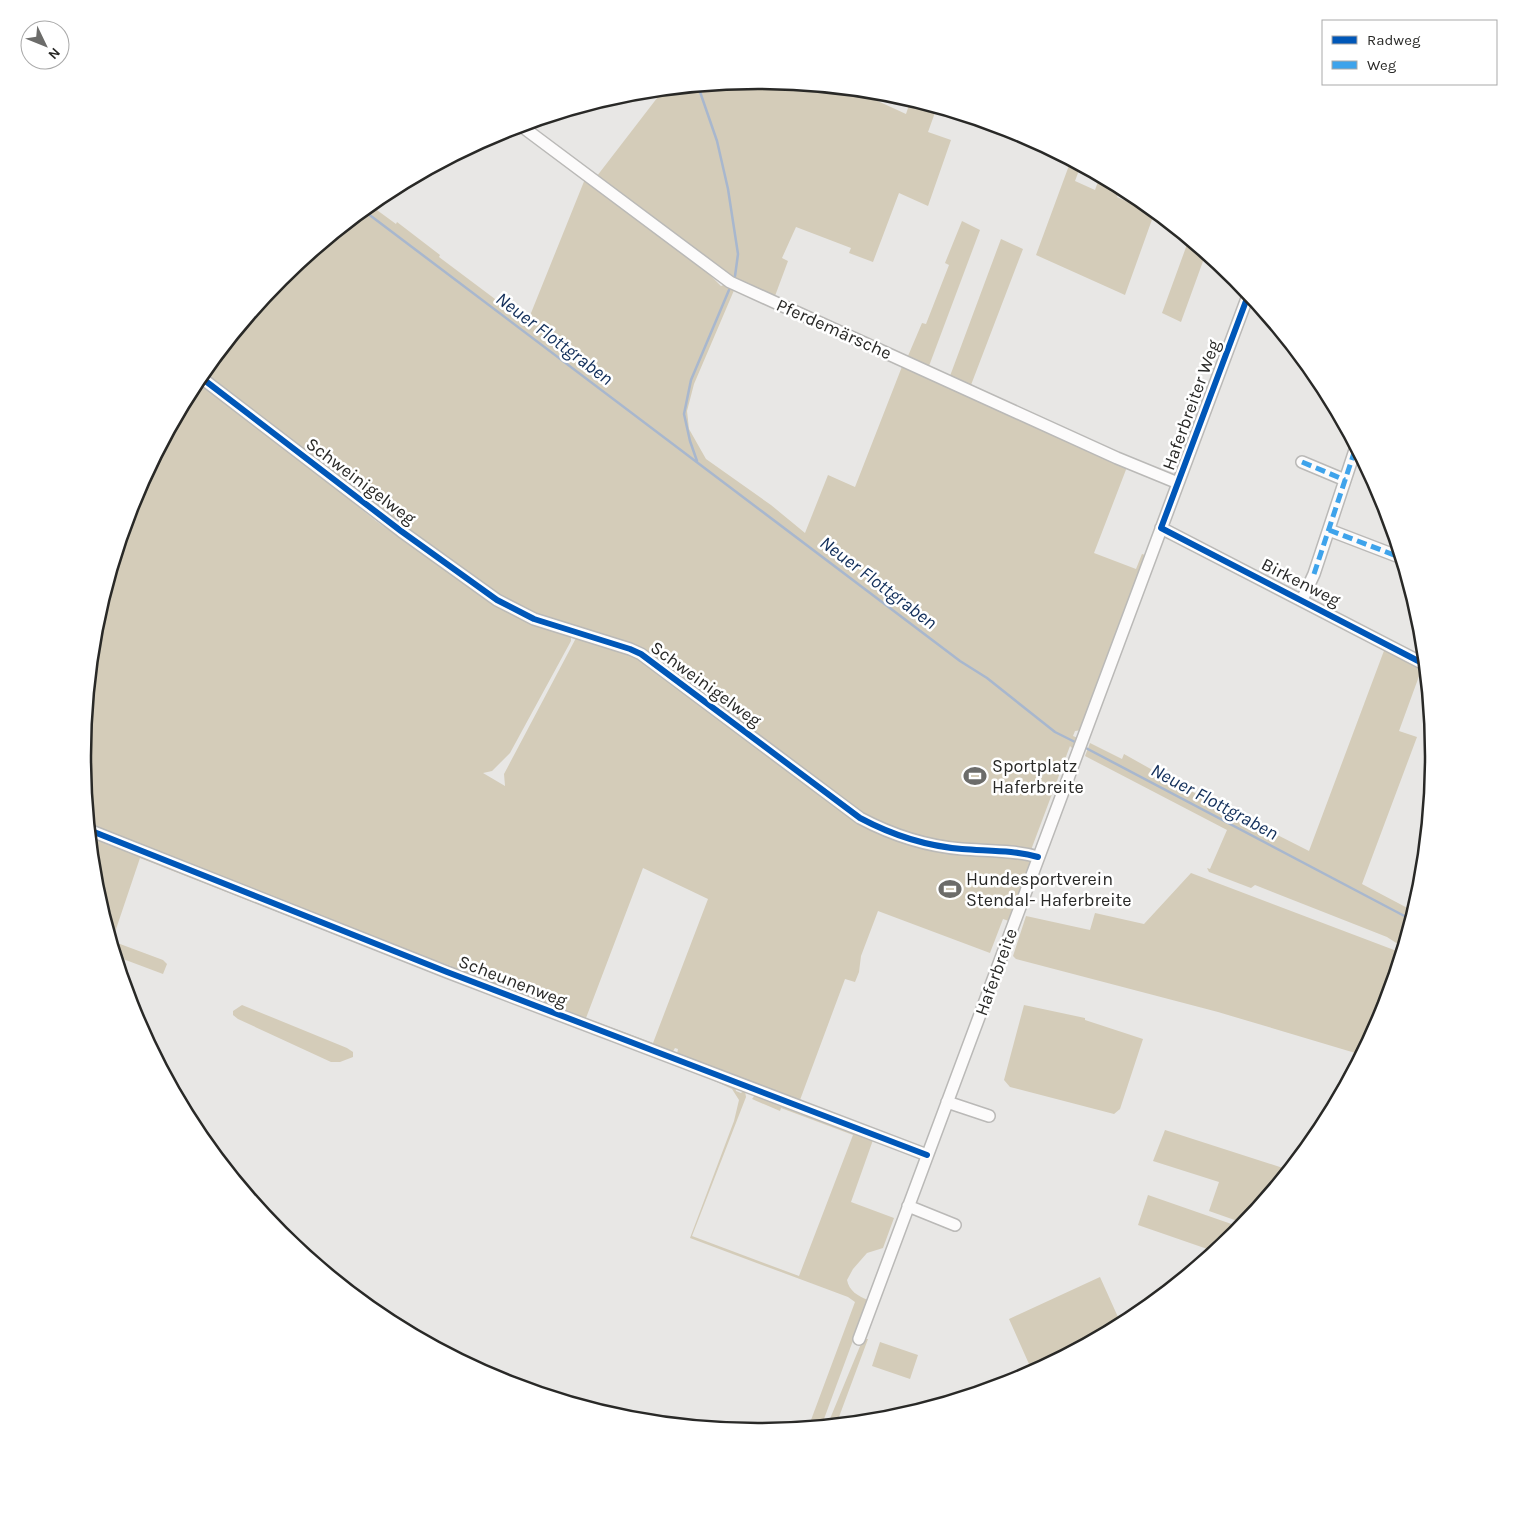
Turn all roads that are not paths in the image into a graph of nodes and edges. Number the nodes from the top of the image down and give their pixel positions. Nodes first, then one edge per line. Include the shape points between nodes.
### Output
1 (527, 130) edge
2 (1246, 300) edge
3 (207, 381) edge
4 (1354, 454) edge
5 (1302, 462) dead end
6 (1345, 480) junction
7 (1178, 483) junction
8 (1161, 528) junction
9 (1329, 530) junction
10 (1395, 555) edge
11 (1302, 600) junction
12 (1420, 662) edge
13 (1055, 813) joint
14 (95, 832) edge
15 (1038, 857) junction
16 (947, 1102) junction
17 (989, 1116) dead end
18 (927, 1155) junction
19 (908, 1206) junction
20 (956, 1225) dead end
21 (859, 1339) dead end

1 - 7 street, Pferdemärsche via 730,282
2 - 7 street, Haferbreiter Weg
3 - 15 street, Schweinigelweg via 401,531 497,600 534,619 641,654 860,818 927,845
4 - 6 street
5 - 6 street
6 - 9 street
7 - 8 street, Haferbreiter Weg
8 - 11 street, Birkenweg
8 - 13 street, Haferbreiter Weg
9 - 10 street
9 - 11 street
11 - 12 street, Birkenweg
13 - 15 street, Haferbreite
14 - 18 street, Scheunenweg via 447,972
15 - 16 street, Haferbreite
16 - 17 street
16 - 18 street, Haferbreite
18 - 19 street, Haferbreite
19 - 20 street
19 - 21 street, Haferbreite

